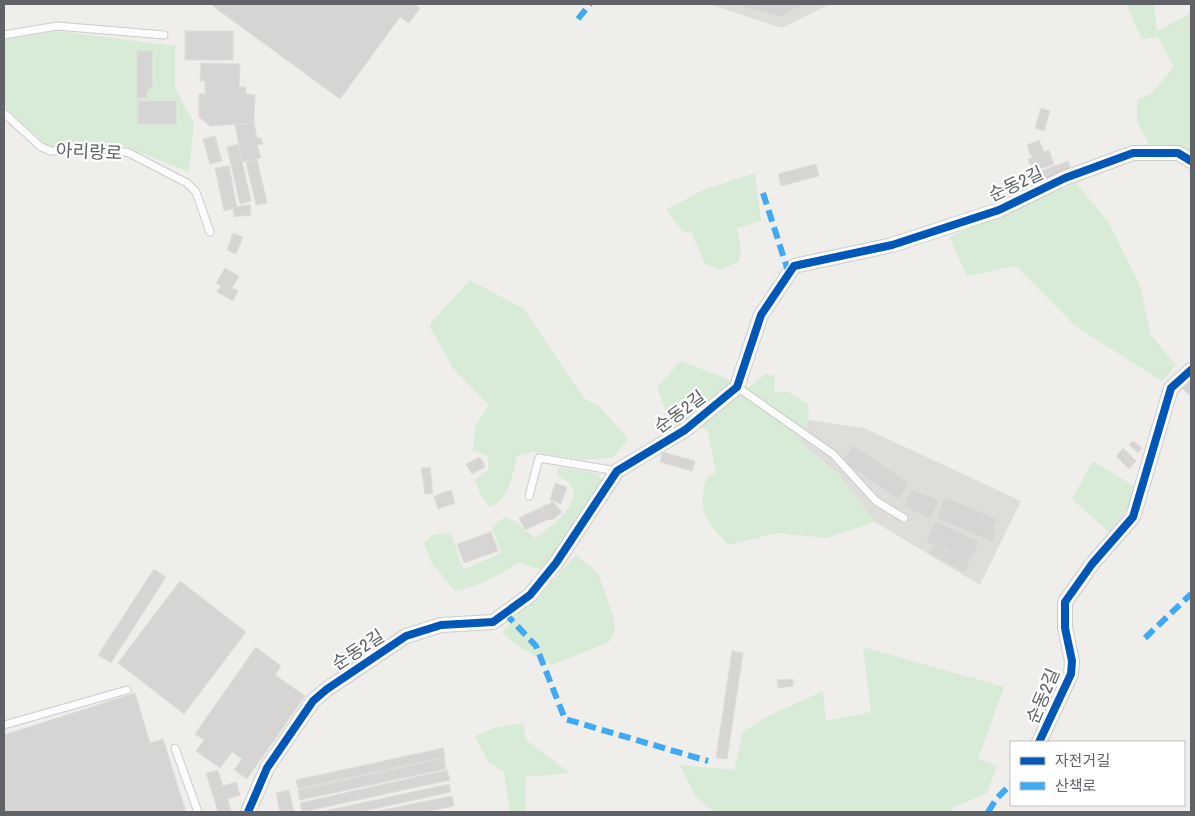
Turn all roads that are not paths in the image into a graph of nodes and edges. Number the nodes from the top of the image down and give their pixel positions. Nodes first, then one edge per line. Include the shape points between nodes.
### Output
1 (4, 35) edge
2 (164, 35) dead end
3 (4, 113) edge
4 (1191, 161) edge
5 (210, 232) dead end
6 (1191, 370) edge
7 (737, 387) junction
8 (617, 471) junction
9 (530, 496) dead end
10 (904, 518) dead end
11 (126, 690) dead end
12 (4, 725) edge
13 (1039, 741) edge
14 (175, 748) dead end
15 (198, 812) edge
16 (248, 812) edge

1 - 2 lane via 57,26
3 - 5 lane, 아리랑로 via 41,147 51,151 107,149 129,153 187,183 196,192
4 - 7 street, 순동2길 via 1178,153 1133,153 1065,178 999,210 892,245 794,266 761,315
6 - 13 street, 순동2길 via 1171,388 1133,517 1092,564 1065,602 1071,674
7 - 8 street, 순동2길 via 685,430
7 - 10 lane via 833,454 876,502
8 - 9 lane via 539,458
8 - 16 street, 순동2길 via 556,563 530,595 493,622 441,625 406,636 313,701 267,768
11 - 12 lane
14 - 15 lane

